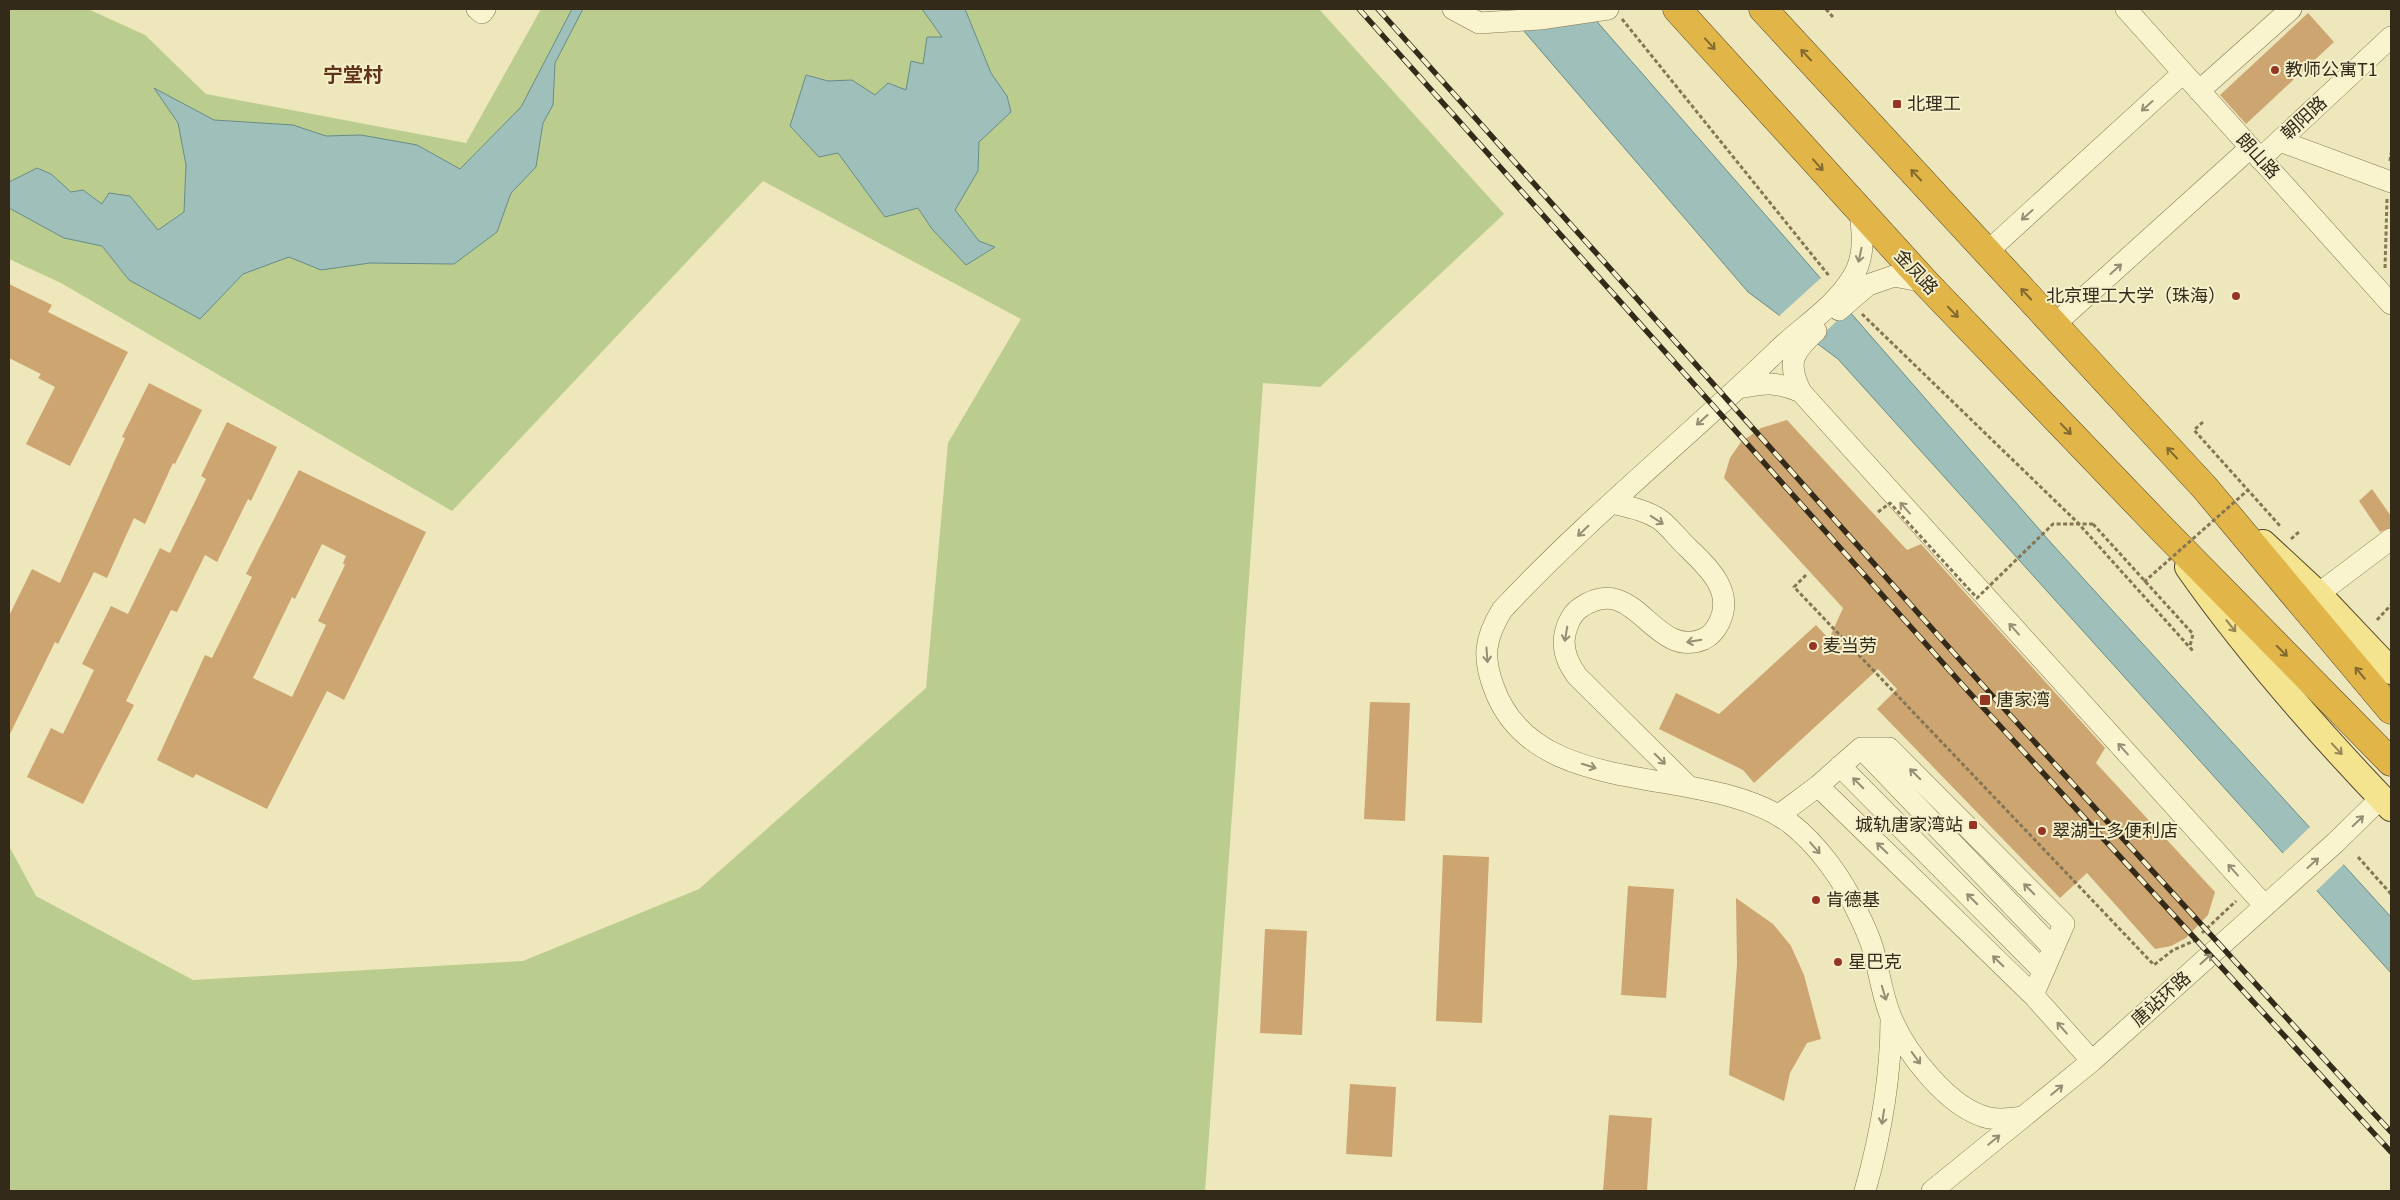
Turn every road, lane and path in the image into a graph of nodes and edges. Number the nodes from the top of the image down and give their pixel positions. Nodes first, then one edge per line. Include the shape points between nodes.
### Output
1 (477, 9) edge
2 (485, 9) edge
3 (1452, 9) edge
4 (1677, 9) edge
5 (1763, 9) edge
6 (1826, 9) edge
7 (2126, 9) edge
8 (2291, 9) edge
9 (1610, 12) edge
10 (1833, 17) dead end
11 (2391, 37) edge
12 (2183, 73) junction
13 (2199, 91) junction
14 (2280, 141) junction
15 (2255, 153) junction
16 (2391, 153) edge
17 (2389, 182) edge
18 (1860, 212) junction
19 (1987, 252) junction
20 (1925, 282) junction
21 (1845, 296) junction
22 (2388, 300) edge
23 (2054, 325) junction
24 (1793, 343) junction
25 (1738, 388) junction
26 (1801, 392) junction
27 (2203, 422) dead end
28 (2205, 488) junction
29 (2248, 490) junction
30 (1612, 503) junction
31 (1878, 512) dead end
32 (2078, 523) junction
33 (2162, 529) junction
34 (2300, 531) dead end
35 (2391, 539) edge
36 (1806, 576) dead end
37 (2144, 582) junction
38 (2318, 594) junction
39 (1981, 599) junction
40 (2391, 605) edge
41 (2377, 620) dead end
42 (2190, 647) junction
43 (2193, 650) dead end
44 (2391, 672) edge
45 (2391, 710) edge
46 (2389, 759) edge
47 (1840, 766) junction
48 (1818, 786) junction
49 (1689, 787) junction
50 (2386, 803) edge
51 (1779, 815) junction
52 (2358, 857) dead end
53 (2391, 894) edge
54 (2238, 896) dead end
55 (2265, 906) junction
56 (2043, 971) junction
57 (2033, 995) junction
58 (1891, 1017) junction
59 (2092, 1062) junction
60 (2022, 1117) junction
61 (1967, 1163) junction
62 (1865, 1190) edge
63 (1932, 1191) edge
64 (1948, 1191) edge

1 - 2 street via 482,13
3 - 9 street via 1479,23
4 -> 18 highway, 金凤路
19 -> 5 highway
6 - 10 path
7 - 12 street, 朗山路
8 - 13 street
9 - 21 path
11 - 14 street, 朝阳路
12 - 13 street, 朗山路
12 -> 19 street
13 - 15 street, 朗山路
14 - 15 street, 朝阳路
14 - 17 street
15 - 22 street, 朗山路
23 -> 15 street, 朝阳路
16 - 17 path
17 - 22 path
18 - 20 highway, 金凤路
18 -> 21 street via 1863,240 1859,263
23 -> 19 highway
20 - 21 street via 1894,276
20 -> 33 highway, 金凤路
21 - 24 street
21 - 32 path
28 -> 23 highway
24 - 25 street
24 - 26 street via 1793,375
25 - 26 street via 1763,383 1783,384
25 -> 30 street
39 -> 26 street
27 - 29 path via 2194,430
28 - 38 main road
45 -> 28 highway
29 - 34 path via 2292,539
29 - 37 path, bridge
30 -> 49 street via 1502,610 1486,644 1490,676 1498,701 1512,724 1543,747 1581,764
30 -> 49 street via 1660,519 1715,576 1722,592 1722,617 1709,636 1695,642 1684,642 1664,635 1626,602 1617,598 1596,600 1574,612 1565,636 1565,655 1577,676
31 - 39 path, bridge via 1890,503
32 - 37 path, bridge via 2093,524
32 - 39 path, bridge via 2053,524
32 - 42 path
33 -> 46 highway, 金凤路
33 -> 50 main road via 2231,627 2285,693
35 - 38 street
36 - 54 path via 1794,587 2154,965 2173,950 2193,942
37 - 42 path via 2193,634
38 - 44 main road
55 -> 39 street
40 - 41 path
42 - 43 path
47 - 48 street
56 -> 47 street
56 -> 47 street via 2064,924 1889,748 1861,748
48 - 51 street
57 -> 48 street
49 - 51 street via 1745,801
55 -> 50 street, 唐站环路 via 2335,843
51 -> 58 street via 1814,846 1857,909 1872,948
52 - 53 path
59 -> 55 street, 唐站环路
56 - 57 street
59 -> 57 street
58 -> 60 street via 1926,1072 1952,1097 1988,1118 2008,1120
58 -> 62 street via 1888,1088 1880,1136
60 -> 59 street, 唐站环路
61 -> 60 street, 唐站环路
61 - 63 street, 唐站环路
61 - 64 street

